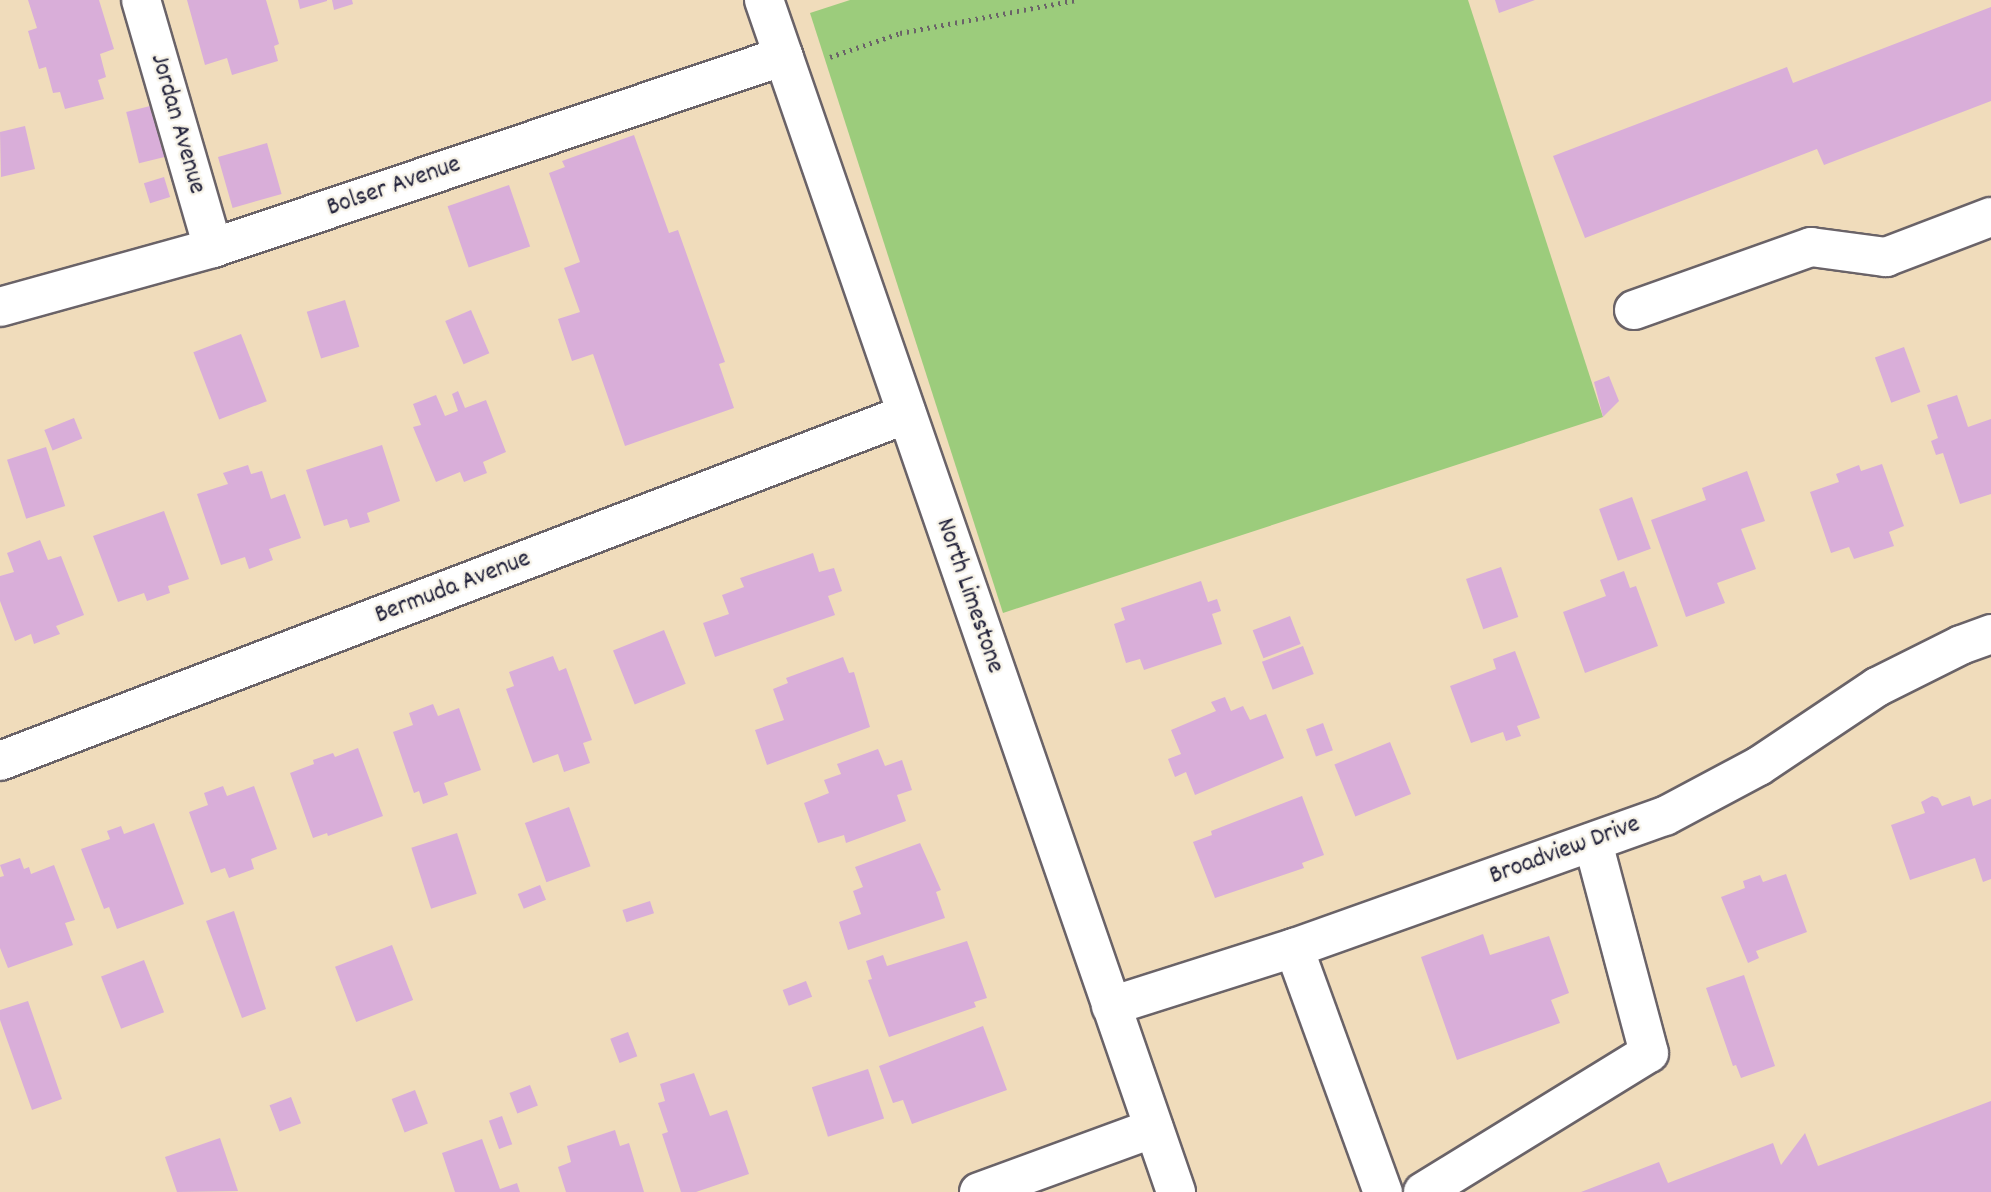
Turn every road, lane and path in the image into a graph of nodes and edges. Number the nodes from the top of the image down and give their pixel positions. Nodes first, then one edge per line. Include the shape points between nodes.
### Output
1 (141, 0) edge
2 (764, 0) edge
3 (1077, 0) edge
4 (787, 64) junction
5 (1991, 217) edge
6 (213, 248) junction
7 (0, 307) edge
8 (1634, 310) dead end
9 (906, 414) junction
10 (1991, 634) edge
11 (0, 761) edge
12 (1593, 842) junction
13 (1294, 948) junction
14 (1111, 1006) junction
15 (1154, 1128) junction
16 (979, 1192) edge
17 (1176, 1192) edge
18 (1383, 1192) edge
19 (1423, 1192) edge

1 - 6 street, Jordan Avenue
2 - 4 street, North Limestone
3 - 4 path via 900,33
4 - 6 street, Bolser Avenue
4 - 9 street, North Limestone
5 - 8 street via 1886,257 1811,247
6 - 7 street, Bolser Avenue
9 - 11 street, Bermuda Avenue
9 - 14 street, North Limestone
10 - 12 street, Broadview Drive via 1877,688 1759,766 1665,816
12 - 13 street, Broadview Drive
12 - 19 street via 1649,1053
13 - 14 street, Broadview Drive
13 - 18 street
14 - 15 street, North Limestone
15 - 16 street
15 - 17 street, North Limestone

